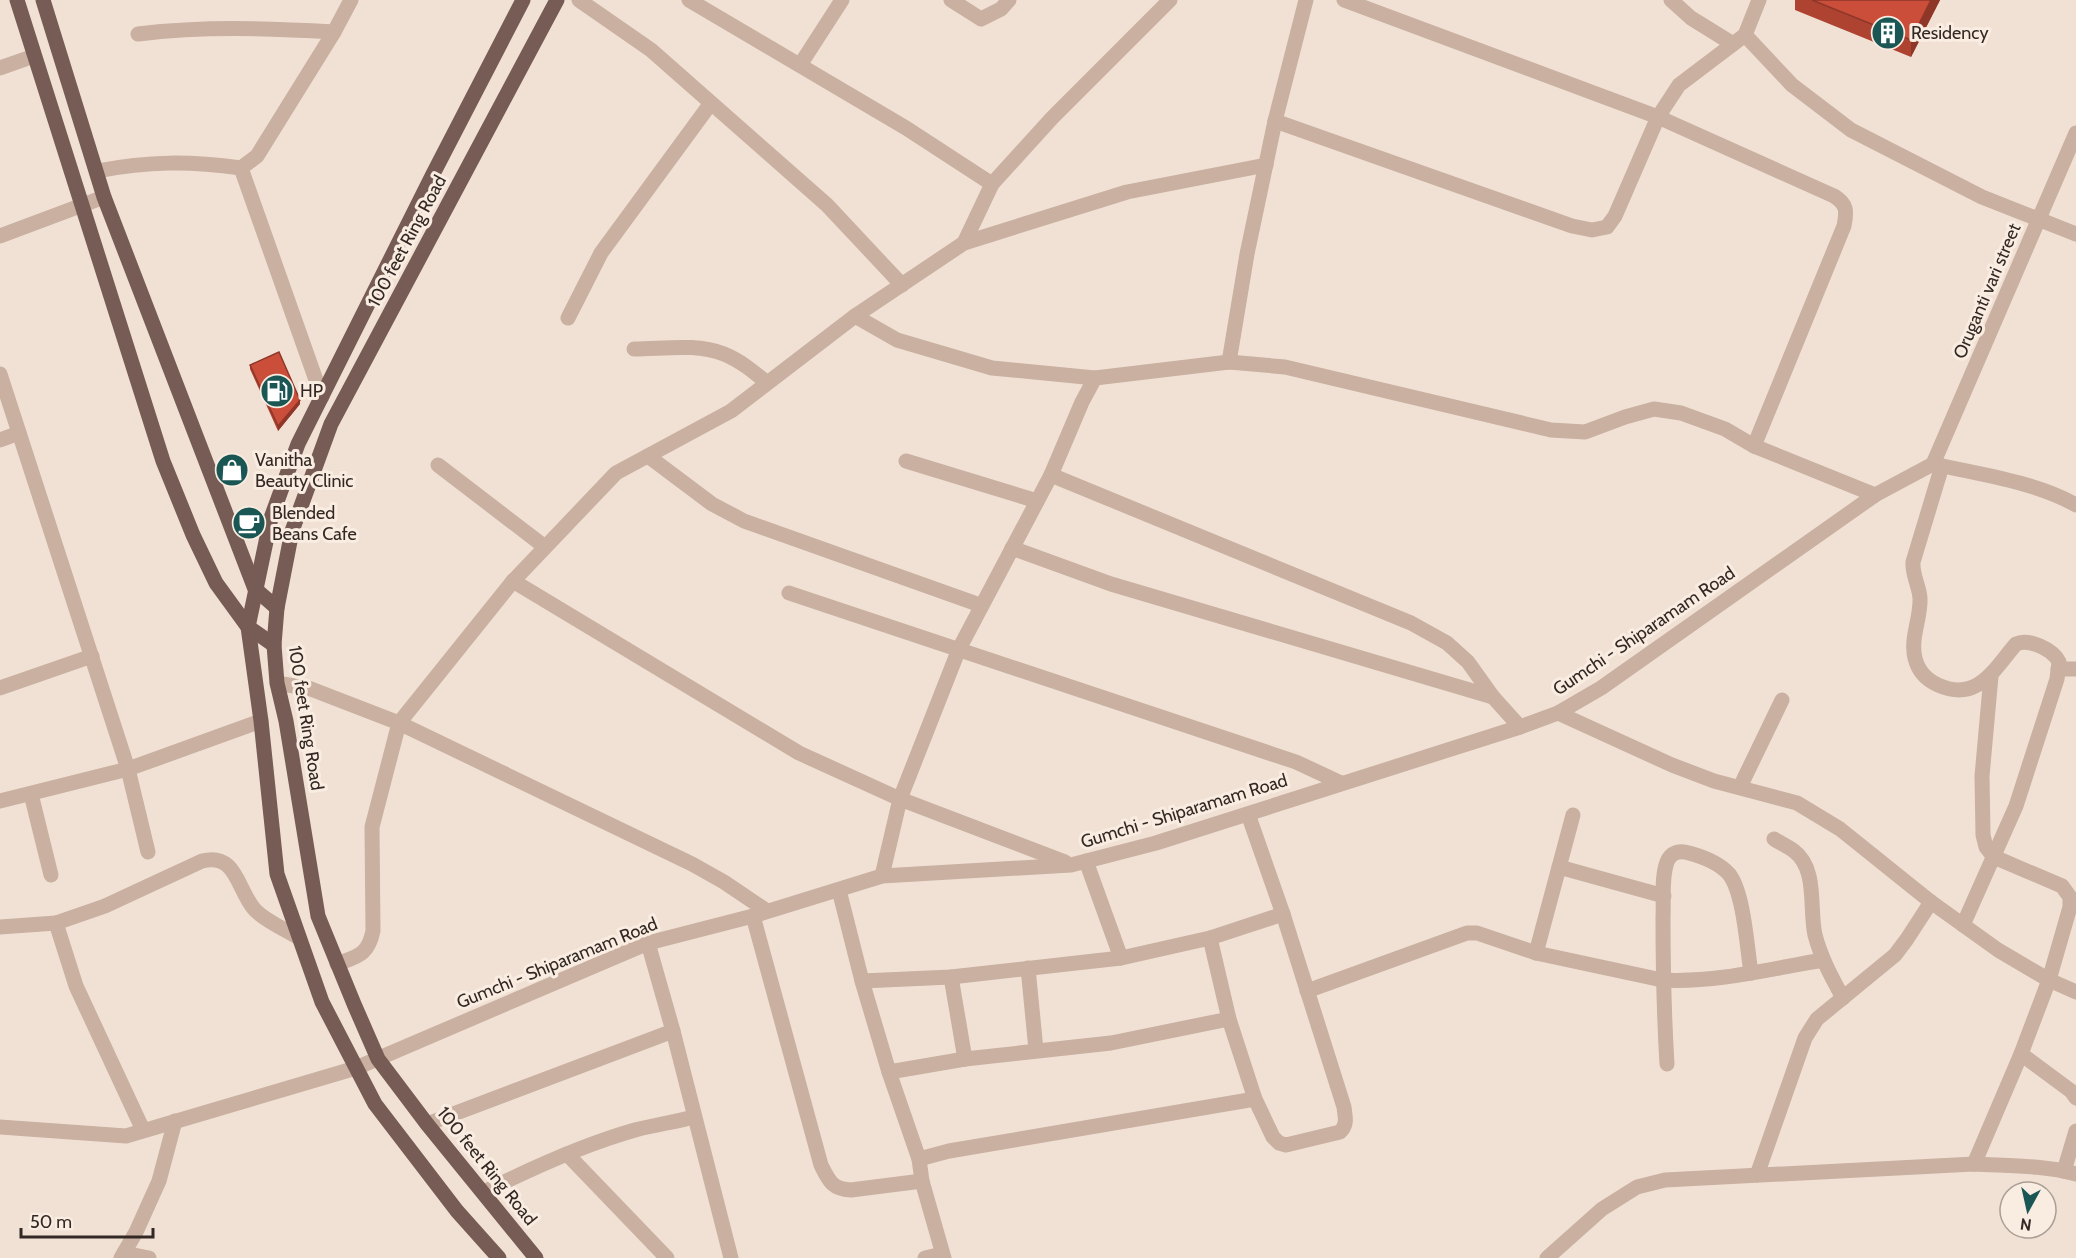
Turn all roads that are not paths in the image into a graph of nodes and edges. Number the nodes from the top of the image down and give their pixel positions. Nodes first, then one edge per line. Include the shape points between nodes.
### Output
1 (17, 0) edge
2 (43, 0) edge
3 (351, 0) edge
4 (523, 0) edge
5 (557, 0) edge
6 (579, 0) edge
7 (689, 0) edge
8 (842, 0) edge
9 (951, 0) edge
10 (1009, 0) edge
11 (1170, 0) edge
12 (1306, 0) edge
13 (1344, 0) edge
14 (1671, 0) edge
15 (1759, 0) edge
16 (334, 32) junction
17 (138, 34) dead end
18 (1739, 39) junction
19 (34, 56) junction
20 (800, 65) junction
21 (0, 68) edge
22 (711, 103) junction
23 (1658, 117) junction
24 (1275, 121) junction
25 (2076, 133) edge
26 (1266, 165) junction
27 (241, 168) junction
28 (97, 171) junction
29 (992, 184) junction
30 (104, 197) junction
31 (81, 207) junction
32 (2039, 219) junction
33 (2076, 234) edge
34 (0, 236) edge
35 (964, 243) junction
36 (902, 285) junction
37 (855, 316) junction
38 (568, 318) dead end
39 (634, 349) dead end
40 (1229, 362) junction
41 (0, 374) edge
42 (1095, 378) junction
43 (768, 383) junction
44 (322, 397) junction
45 (19, 433) junction
46 (0, 440) edge
47 (1754, 446) junction
48 (648, 456) junction
49 (906, 461) dead end
50 (438, 465) dead end
51 (1937, 465) junction
52 (1051, 475) junction
53 (1875, 495) junction
54 (1037, 501) junction
55 (2076, 505) edge
56 (545, 547) junction
57 (1012, 548) junction
58 (513, 581) junction
59 (255, 589) junction
60 (789, 593) dead end
61 (980, 605) junction
62 (277, 608) junction
63 (248, 627) junction
64 (274, 645) junction
65 (959, 649) junction
66 (92, 656) junction
67 (2058, 669) junction
68 (2076, 669) edge
69 (1991, 675) junction
70 (277, 683) junction
71 (0, 688) edge
72 (1493, 697) junction
73 (1782, 700) dead end
74 (1558, 713) junction
75 (261, 720) junction
76 (399, 723) junction
77 (1520, 726) junction
78 (128, 769) junction
79 (1341, 783) junction
80 (1740, 787) junction
81 (31, 794) junction
82 (900, 799) junction
83 (0, 801) edge
84 (1248, 814) junction
85 (1574, 815) dead end
86 (1774, 839) dead end
87 (148, 852) dead end
88 (1994, 857) junction
89 (1078, 863) junction
90 (1559, 867) junction
91 (51, 875) dead end
92 (882, 876) junction
93 (839, 890) junction
94 (2071, 891) edge
95 (1664, 896) junction
96 (1931, 902) junction
97 (768, 911) junction
98 (1283, 914) junction
99 (753, 916) junction
100 (56, 923) junction
101 (1963, 925) junction
102 (0, 927) edge
103 (299, 938) junction
104 (1210, 938) junction
105 (648, 943) junction
106 (1536, 953) junction
107 (1120, 958) junction
108 (1823, 960) junction
109 (337, 964) junction
110 (1028, 968) junction
111 (1751, 972) junction
112 (951, 977) junction
113 (1662, 980) junction
114 (2049, 980) junction
115 (862, 981) junction
116 (1307, 991) junction
117 (2076, 992) edge
118 (1843, 998) junction
119 (1229, 1019) junction
120 (673, 1031) junction
121 (1036, 1050) junction
122 (2021, 1054) junction
123 (378, 1059) junction
124 (964, 1059) junction
125 (1667, 1064) dead end
126 (356, 1068) junction
127 (889, 1072) junction
128 (2076, 1098) edge
129 (1255, 1099) junction
130 (694, 1117) junction
131 (175, 1121) junction
132 (427, 1124) junction
133 (0, 1127) edge
134 (144, 1130) junction
135 (2076, 1131) edge
136 (567, 1154) junction
137 (919, 1160) junction
138 (1974, 1164) junction
139 (2070, 1172) edge
140 (1757, 1175) junction
141 (922, 1181) junction
142 (484, 1192) junction
143 (122, 1256) edge
144 (943, 1256) edge
145 (149, 1258) edge
146 (499, 1258) edge
147 (536, 1258) edge
148 (667, 1258) edge
149 (730, 1258) edge
150 (925, 1258) edge
151 (1547, 1258) edge

1 - 19 main road
2 - 28 main road
3 - 16 street
4 - 44 main road, 100 feet Ring Road
5 - 62 main road, 100 feet Ring Road via 332,424 292,531
6 - 22 street via 651,50
7 - 20 street
8 - 20 street
9 - 10 street via 981,19
11 - 29 street
12 - 24 street
13 - 23 street
14 - 18 street via 1691,18
15 - 18 street
16 - 17 street via 204,28
16 - 27 street via 256,156
18 - 23 street via 1679,86
18 - 32 street via 1792,86 1851,130 1982,197
19 - 21 street
19 - 31 main road
20 - 29 street
22 - 36 street via 827,205
22 - 38 street via 601,253
23 - 24 street via 1615,216 1607,227 1592,230
23 - 47 street via 1834,196 1844,203 1847,212
24 - 26 street
25 - 32 street, Oruganti vari street
26 - 35 street via 1126,192
26 - 40 street
27 - 28 street via 136,163
27 - 44 street
28 - 30 main road
29 - 35 street
30 - 31 street
30 - 59 main road
31 - 34 street
31 - 63 main road via 163,460 216,583
32 - 33 street
32 - 51 street, Oruganti vari street
35 - 36 street
36 - 37 street
37 - 42 street via 897,340 992,368
37 - 43 street
39 - 43 street via 697,348 723,353
40 - 42 street
40 - 47 street via 1285,367 1551,430 1585,432 1654,409 1681,413 1725,429
41 - 45 street
42 - 52 street
43 - 48 street via 731,411
44 - 59 main road, 100 feet Ring Road via 298,444 270,518
45 - 46 street
45 - 66 street
47 - 53 street
48 - 56 street via 616,473
48 - 61 street via 724,511 744,520
49 - 54 street
50 - 56 street
51 - 53 street, Gumchi - Shiparamam Road
51 - 55 street via 2008,481
51 - 69 street, Oruganti vari street via 1913,562 1920,596 1915,659 1925,678 1954,690 1971,689
52 - 54 street
52 - 72 street via 1431,633 1468,662
53 - 74 street, Gumchi - Shiparamam Road via 1601,688
54 - 57 street
56 - 58 street
57 - 61 street
57 - 72 street via 1110,584
58 - 76 street
58 - 82 street via 799,753
59 - 62 main road
59 - 63 main road, 100 feet Ring Road
60 - 65 street
61 - 65 street
62 - 64 main road, 100 feet Ring Road
63 - 64 main road
63 - 75 main road, 100 feet Ring Road
64 - 70 main road, 100 feet Ring Road
65 - 79 street via 1296,762
65 - 82 street
66 - 71 street
66 - 78 street
67 - 68 street
67 - 69 street via 2059,662 2052,652 2026,641 2016,644
67 - 88 street via 2016,806
69 - 88 street via 1982,776 1983,835
70 - 76 street via 311,689
70 - 109 main road, 100 feet Ring Road via 318,916
72 - 77 street
73 - 80 street
74 - 77 street, Gumchi - Shiparamam Road
74 - 80 street via 1672,765
75 - 78 street
75 - 103 main road, 100 feet Ring Road via 277,874
76 - 97 street via 692,864
76 - 109 street via 372,827 370,945 362,954
77 - 79 street, Gumchi - Shiparamam Road
78 - 81 street
78 - 87 street
79 - 84 street, Gumchi - Shiparamam Road
80 - 96 street via 1797,803 1840,829
81 - 83 street
81 - 91 street
82 - 89 street
82 - 92 street
84 - 89 street, Gumchi - Shiparamam Road
84 - 98 street
85 - 90 street
86 - 108 street via 1795,851 1807,869 1814,933
88 - 94 street
88 - 101 street
89 - 92 street, Gumchi - Shiparamam Road
89 - 107 street
90 - 95 street
90 - 106 street
92 - 93 street, Gumchi - Shiparamam Road
93 - 97 street, Gumchi - Shiparamam Road
93 - 115 street
94 - 114 street
95 - 111 street via 1666,864 1676,852 1704,857 1728,873 1740,897
95 - 113 street
96 - 101 street
96 - 118 street via 1895,954
97 - 99 street, Gumchi - Shiparamam Road
98 - 104 street
98 - 116 street
99 - 105 street, Gumchi - Shiparamam Road
99 - 141 street via 826,1177 832,1185 851,1190
100 - 102 street
100 - 103 street via 105,906 213,858 228,865 257,912
100 - 134 street via 76,986
101 - 114 street
103 - 126 main road, 100 feet Ring Road via 322,1002
104 - 107 street
104 - 119 street
105 - 120 street
105 - 123 street, Gumchi - Shiparamam Road
106 - 113 street
106 - 116 street via 1467,933
107 - 110 street
108 - 111 street
108 - 118 street
109 - 123 main road, 100 feet Ring Road
110 - 112 street
110 - 121 street
111 - 113 street
112 - 115 street
112 - 124 street
113 - 125 street
114 - 117 street
114 - 122 street
115 - 127 street
116 - 129 street via 1344,1107 1345,1127 1334,1135 1279,1143
118 - 140 street via 1817,1019 1805,1038
119 - 121 street via 1111,1043
119 - 129 street
120 - 130 street
120 - 132 street
121 - 124 street
122 - 128 street
122 - 138 street
123 - 126 street, Gumchi - Shiparamam Road
123 - 132 main road, 100 feet Ring Road
124 - 127 street
126 - 131 street, Gumchi - Shiparamam Road
126 - 146 main road, 100 feet Ring Road via 375,1104 457,1211
127 - 137 street
129 - 137 street via 949,1151
130 - 136 street via 636,1130
130 - 149 street
131 - 134 street, Gumchi - Shiparamam Road
131 - 143 street via 159,1181
132 - 142 main road, 100 feet Ring Road
133 - 134 street, Gumchi - Shiparamam Road via 126,1136
135 - 139 street
136 - 142 street
136 - 148 street
137 - 141 street
138 - 139 street
138 - 140 street
140 - 151 street via 1665,1180 1636,1187 1602,1209
141 - 144 street
142 - 147 main road, 100 feet Ring Road
143 - 145 street
144 - 150 street

